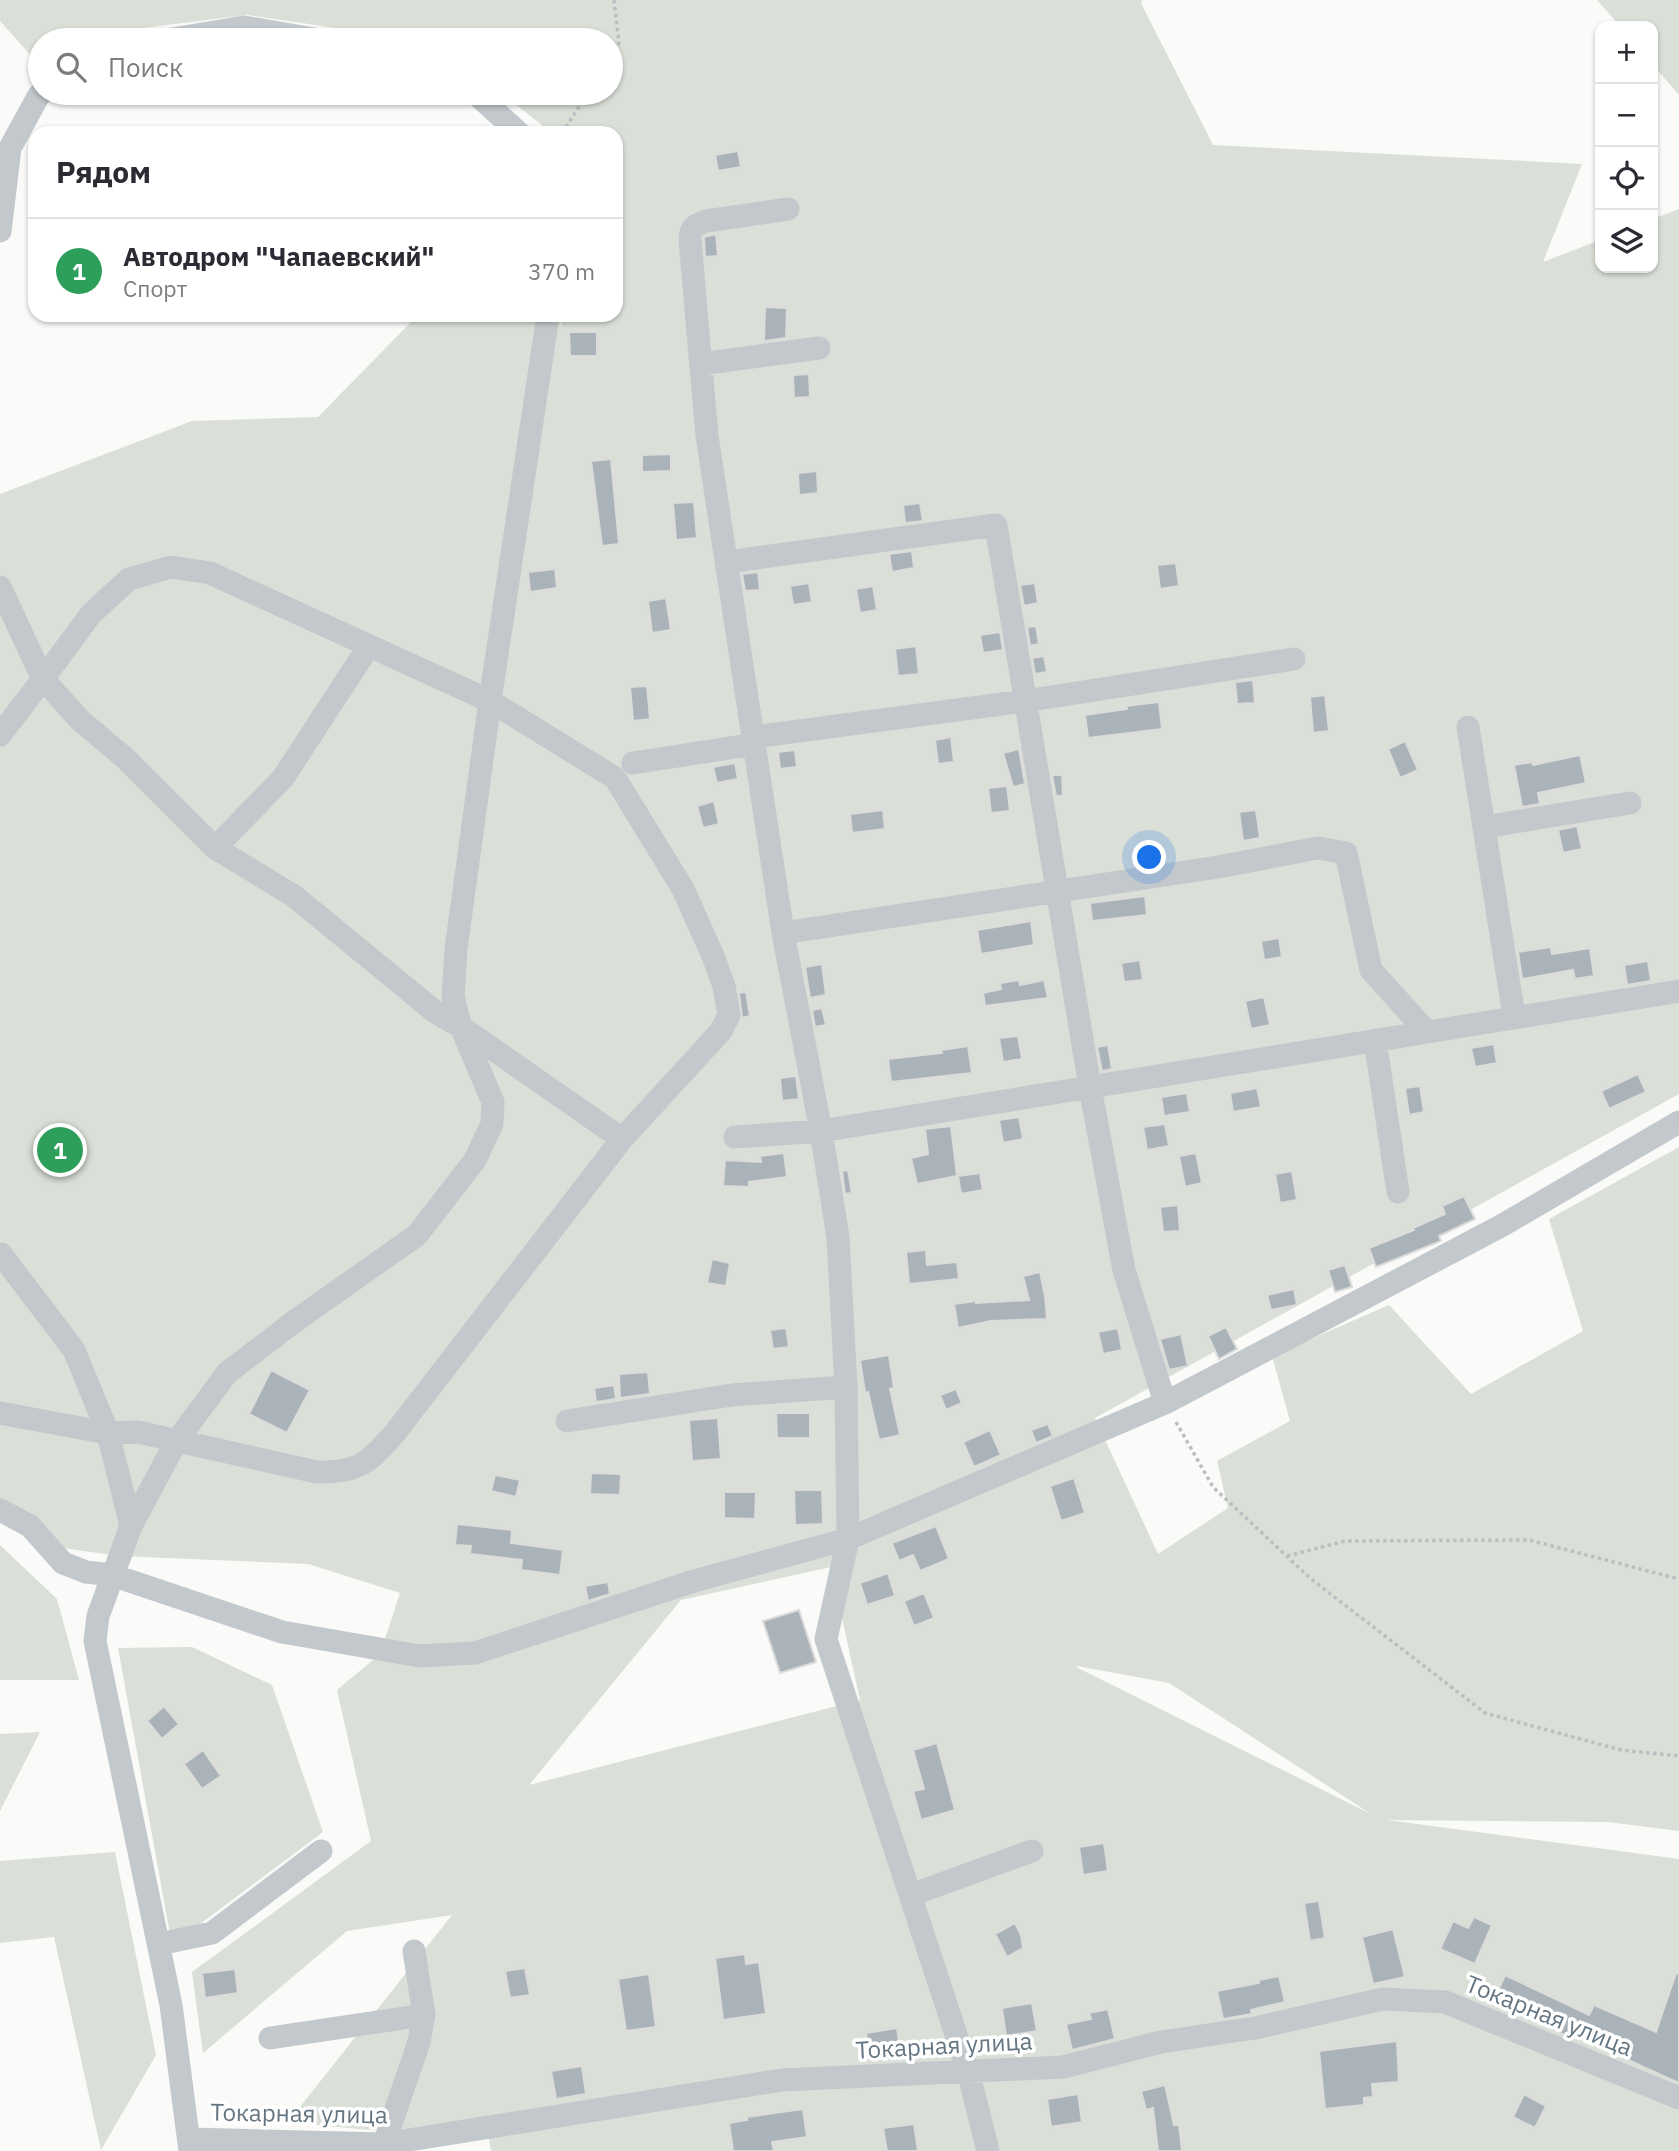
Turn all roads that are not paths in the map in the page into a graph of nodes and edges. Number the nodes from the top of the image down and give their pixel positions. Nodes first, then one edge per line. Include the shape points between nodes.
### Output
1 (32, 105) edge
2 (488, 105) edge
3 (511, 126) edge
4 (5, 148) edge
5 (788, 209) dead end
6 (0, 231) edge
7 (547, 322) edge
8 (819, 348) dead end
9 (701, 364) junction
10 (727, 562) junction
11 (0, 587) edge
12 (369, 646) junction
13 (1294, 659) dead end
14 (43, 679) junction
15 (490, 701) junction
16 (1025, 701) junction
17 (1468, 727) dead end
18 (0, 735) edge
19 (754, 741) junction
20 (633, 763) dead end
21 (1630, 803) dead end
22 (1484, 827) junction
23 (215, 848) junction
24 (1057, 892) junction
25 (783, 933) junction
26 (1679, 990) edge
27 (1514, 1016) junction
28 (461, 1027) junction
29 (1426, 1031) junction
30 (1374, 1040) junction
31 (1090, 1087) junction
32 (1679, 1122) edge
33 (821, 1131) junction
34 (735, 1137) dead end
35 (622, 1139) junction
36 (1398, 1192) dead end
37 (1, 1254) edge
38 (846, 1387) junction
39 (1165, 1403) junction
40 (0, 1413) edge
41 (567, 1421) dead end
42 (108, 1433) junction
43 (176, 1442) junction
44 (0, 1510) edge
45 (131, 1526) junction
46 (848, 1539) junction
47 (116, 1566) junction
48 (321, 1851) dead end
49 (1032, 1851) dead end
50 (911, 1895) junction
51 (159, 1944) junction
52 (414, 1951) dead end
53 (424, 2015) junction
54 (270, 2038) dead end
55 (968, 2071) junction
56 (1679, 2098) edge
57 (384, 2144) junction
58 (190, 2145) edge
59 (988, 2151) edge

1 - 4 street
2 - 3 street
4 - 6 street
5 - 9 street via 706,221 694,225 690,232
7 - 15 street
8 - 9 street
9 - 10 street
10 - 16 street via 996,525
10 - 19 street
11 - 14 street
12 - 14 street via 210,573 171,567 128,579 91,614
12 - 15 street
12 - 23 street via 283,778
13 - 16 street
14 - 18 street
14 - 23 street
15 - 28 street via 456,949 453,997
15 - 35 street via 615,778 683,889 724,986 729,1015 721,1031
16 - 19 street
16 - 24 street
17 - 22 street
19 - 20 street
19 - 25 street
21 - 22 street
22 - 27 street
23 - 28 street via 295,896 434,1011
24 - 25 street
24 - 29 street via 1318,848 1346,853 1371,970
24 - 31 street
25 - 33 street
26 - 27 street
27 - 29 street
28 - 35 street
28 - 43 street via 493,1102 492,1124 475,1160 417,1236 227,1373
29 - 30 street
30 - 31 street
30 - 36 street
31 - 33 street
31 - 39 street via 1124,1270
32 - 39 street via 1501,1226
33 - 34 street
33 - 38 street via 838,1237
35 - 43 street via 369,1461 343,1472 317,1472
37 - 42 street via 74,1350
38 - 41 street via 732,1395
38 - 46 street
39 - 46 street
40 - 42 street
42 - 43 street via 138,1432
42 - 45 street
43 - 45 street
44 - 47 street via 30,1526 62,1563 86,1572
45 - 47 street
46 - 47 street via 694,1581 475,1653 420,1656 282,1632
46 - 50 street via 827,1639
47 - 51 street via 98,1616 95,1641
48 - 51 street via 212,1933
49 - 50 street
50 - 55 street
51 - 58 street via 172,2005
52 - 53 street
53 - 54 street
53 - 57 street
55 - 56 street, Токарная улица via 1063,2067 1161,2042 1255,2028 1383,1999 1445,2002
55 - 57 street, Токарная улица via 782,2080
55 - 59 street
57 - 58 street, Токарная улица

